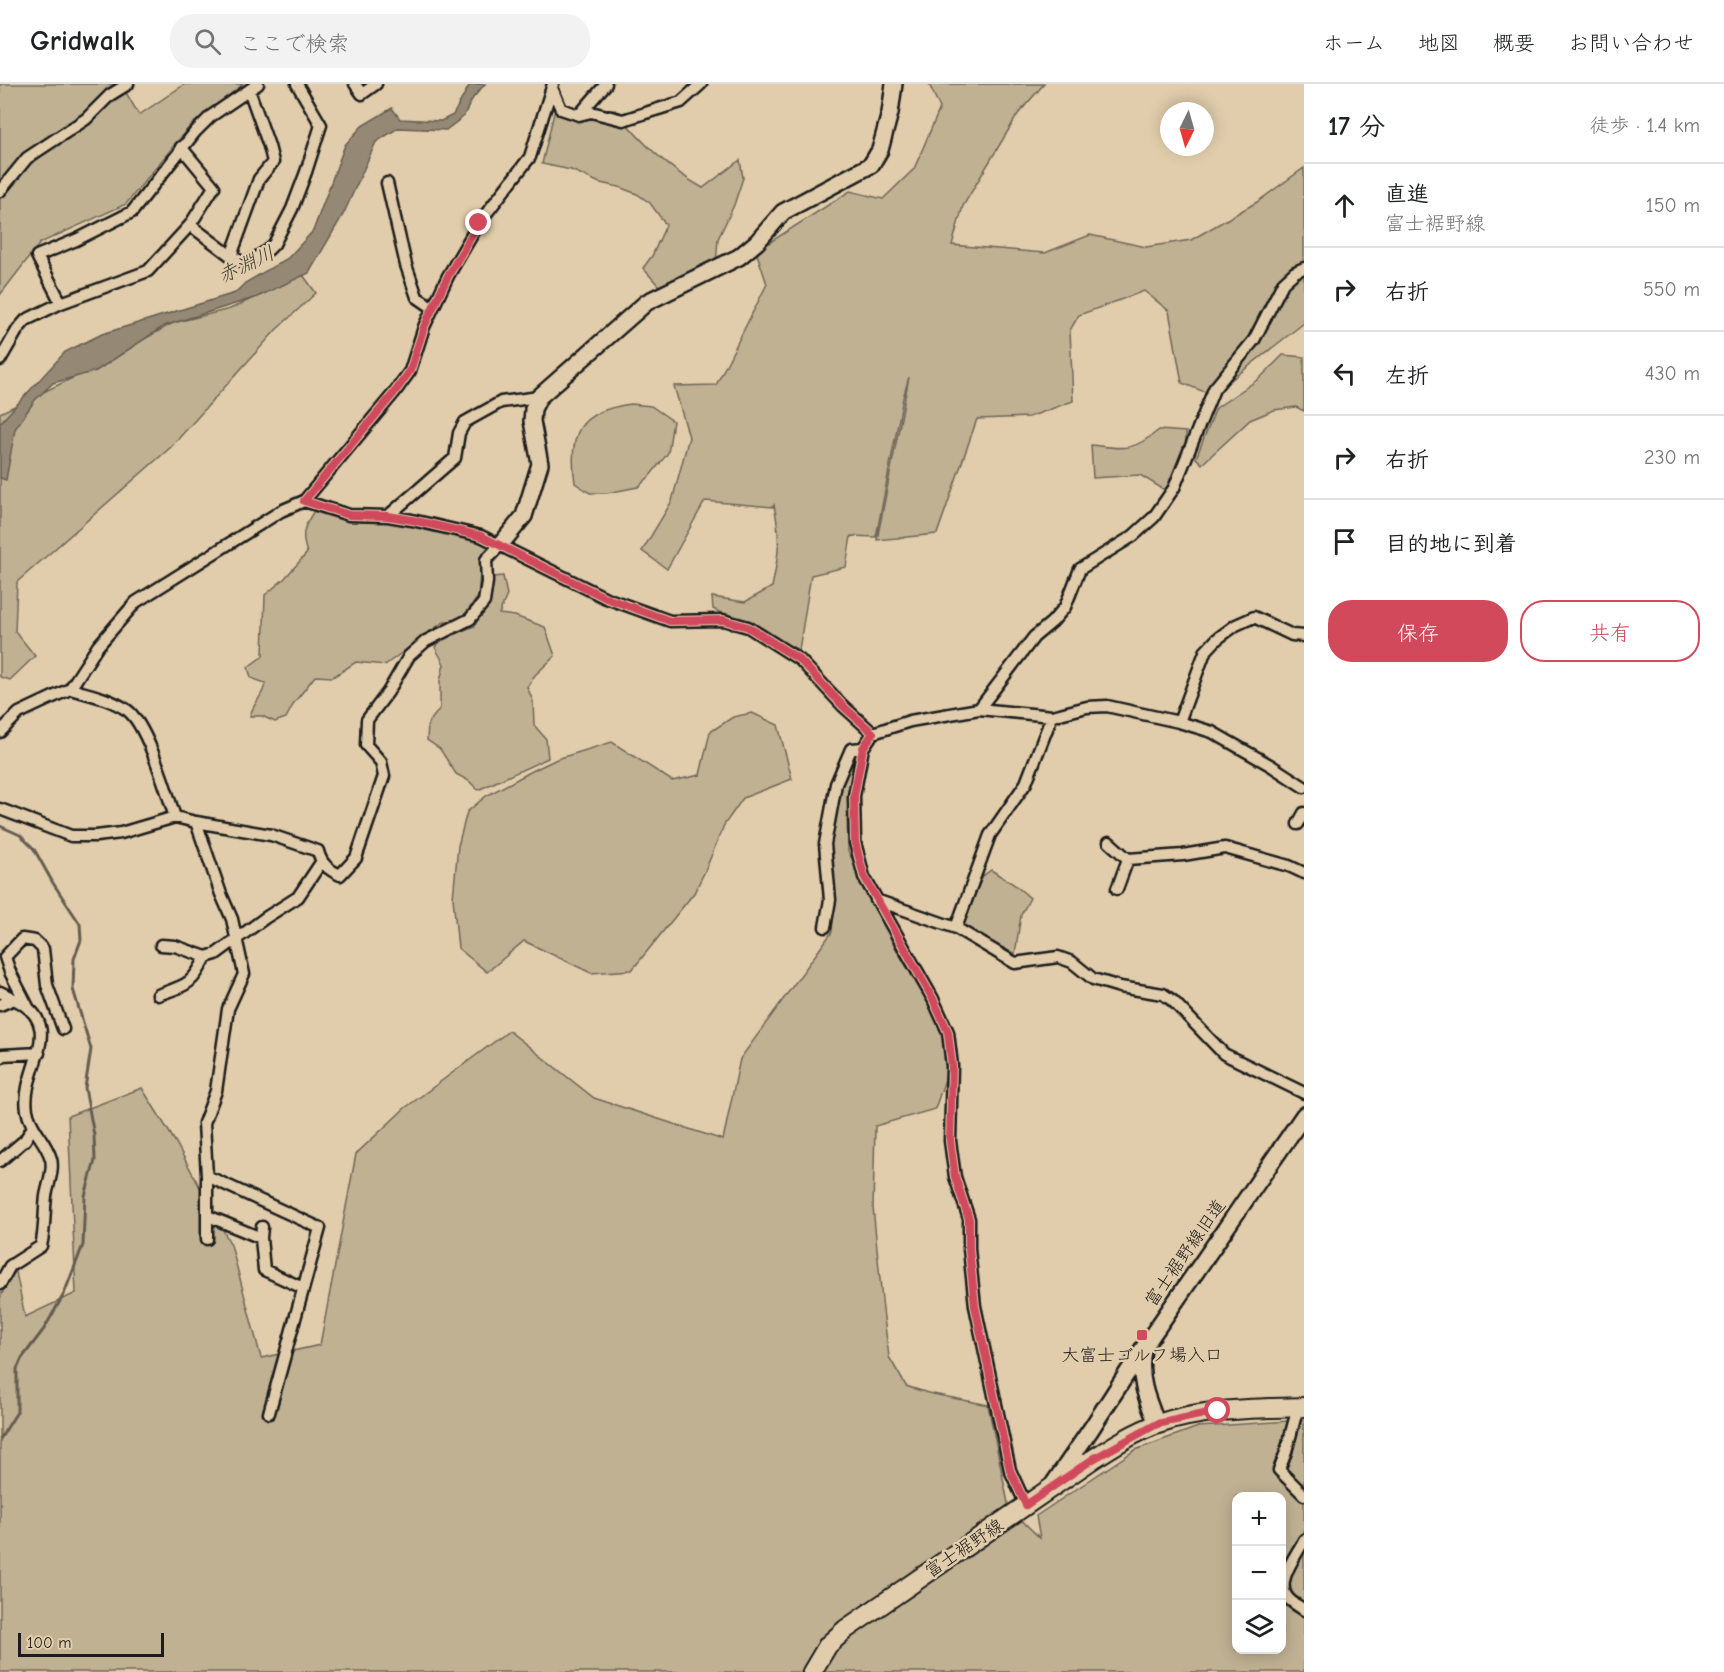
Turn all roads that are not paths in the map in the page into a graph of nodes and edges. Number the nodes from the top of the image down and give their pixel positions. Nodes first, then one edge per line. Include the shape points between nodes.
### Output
1 (128, 84) edge
2 (297, 84) edge
3 (355, 84) edge
4 (376, 84) edge
5 (606, 84) edge
6 (701, 84) edge
7 (894, 84) edge
8 (552, 86) edge
9 (254, 87) edge
10 (579, 115) junction
11 (182, 147) junction
12 (387, 183) dead end
13 (0, 191) edge
14 (190, 225) junction
15 (231, 256) junction
16 (1304, 268) edge
17 (61, 303) junction
18 (433, 308) junction
19 (0, 360) edge
20 (539, 397) junction
21 (304, 501) junction
22 (388, 516) junction
23 (501, 544) junction
24 (1304, 636) edge
25 (70, 688) junction
26 (979, 709) junction
27 (1052, 716) junction
28 (1179, 722) junction
29 (0, 732) edge
30 (873, 733) junction
31 (863, 748) junction
32 (1304, 787) edge
33 (0, 809) edge
34 (1304, 813) edge
35 (175, 817) junction
36 (196, 822) junction
37 (1298, 824) dead end
38 (1109, 842) dead end
39 (1128, 859) junction
40 (322, 861) junction
41 (1304, 873) edge
42 (1117, 889) dead end
43 (876, 900) junction
44 (825, 927) dead end
45 (956, 928) junction
46 (236, 939) junction
47 (161, 945) dead end
48 (206, 957) junction
49 (0, 992) edge
50 (158, 995) dead end
51 (14, 999) junction
52 (0, 1005) edge
53 (28, 1007) junction
54 (63, 1029) dead end
55 (39, 1053) junction
56 (0, 1058) edge
57 (1304, 1094) edge
58 (1302, 1123) edge
59 (33, 1127) junction
60 (0, 1161) edge
61 (207, 1176) junction
62 (208, 1216) junction
63 (207, 1239) dead end
64 (0, 1284) edge
65 (303, 1288) junction
66 (1144, 1347) junction
67 (1301, 1407) edge
68 (269, 1413) dead end
69 (1157, 1424) junction
70 (1048, 1490) junction
71 (1304, 1495) edge
72 (1026, 1505) junction
73 (1304, 1540) edge
74 (1304, 1610) edge
75 (812, 1672) edge

1 - 13 street via 110,95 86,119 27,158
2 - 15 street via 321,124 292,209 268,250 246,264
3 - 4 street via 363,94
5 - 10 street
6 - 10 street via 681,102 623,120 591,112
7 - 20 street via 880,150 871,165 783,212 739,257 647,302
8 - 10 street via 561,110
8 - 18 street via 530,157 479,223
9 - 11 street via 211,116
9 - 15 street via 273,162 259,179
11 - 14 street via 214,187
11 - 17 street via 132,212 37,256
12 - 18 street via 417,297
14 - 15 street
14 - 17 street via 148,271
16 - 26 street via 1283,284 1254,340 1214,389 1174,488 1154,518 1080,569 1065,607 1034,637
17 - 19 street via 26,320
18 - 21 street via 410,371
20 - 22 street via 501,402 465,422 455,458
20 - 23 street via 532,421 540,464 524,516
21 - 22 street via 349,515
21 - 25 street via 281,511 136,602 98,646
22 - 23 street via 455,529
23 - 30 street via 606,598 654,616 683,622 723,620 748,627 800,660
23 - 40 street via 486,560 484,602 470,619 426,641 409,656 367,720 366,745 381,762 384,776 356,858 340,875
24 - 28 street via 1292,635 1254,617 1236,625 1205,652
25 - 29 street via 19,713
25 - 35 street via 129,711 156,762
26 - 27 street
26 - 30 street via 910,721
27 - 28 street via 1107,706
27 - 45 street via 1026,783 990,835
28 - 32 street via 1212,732
30 - 31 street
31 - 43 street via 854,796 855,842 864,876
31 - 44 street via 851,749 830,809 825,844 830,900
33 - 35 street via 71,836 121,833
34 - 37 street
35 - 36 street
36 - 40 street via 271,835 318,851
36 - 46 street
38 - 39 street
39 - 41 street via 1225,848
39 - 42 street
40 - 46 street via 298,897
43 - 45 street
43 - 72 street via 948,1032 952,1066 950,1141 955,1177 969,1219 975,1306 1010,1470
45 - 57 street via 1015,963 1058,957 1072,962 1093,979 1163,994 1224,1054
46 - 48 street
46 - 61 street via 244,974 228,1009 216,1091 204,1123
47 - 48 street
48 - 50 street via 188,985
49 - 51 street
51 - 52 street
51 - 53 street
53 - 54 street via 5,957 22,939 35,941 43,949 46,985
53 - 55 street via 42,1030
55 - 56 street
55 - 59 street via 29,1082 26,1108
58 - 66 street, 富士裾野線旧道
59 - 60 street via 25,1140
59 - 64 street via 52,1162 41,1246 10,1266
61 - 62 street
61 - 65 street via 320,1228
62 - 63 street
62 - 65 street via 261,1233 264,1270
65 - 68 street
66 - 69 street via 1142,1382
66 - 70 street, 富士裾野線旧道
67 - 69 main road, 富士裾野線 via 1218,1411
67 - 71 street via 1279,1470
69 - 70 main road, 富士裾野線 via 1093,1459
70 - 72 main road, 富士裾野線
72 - 75 main road, 富士裾野線 via 846,1629 828,1645
73 - 74 street via 1284,1580 1289,1600

